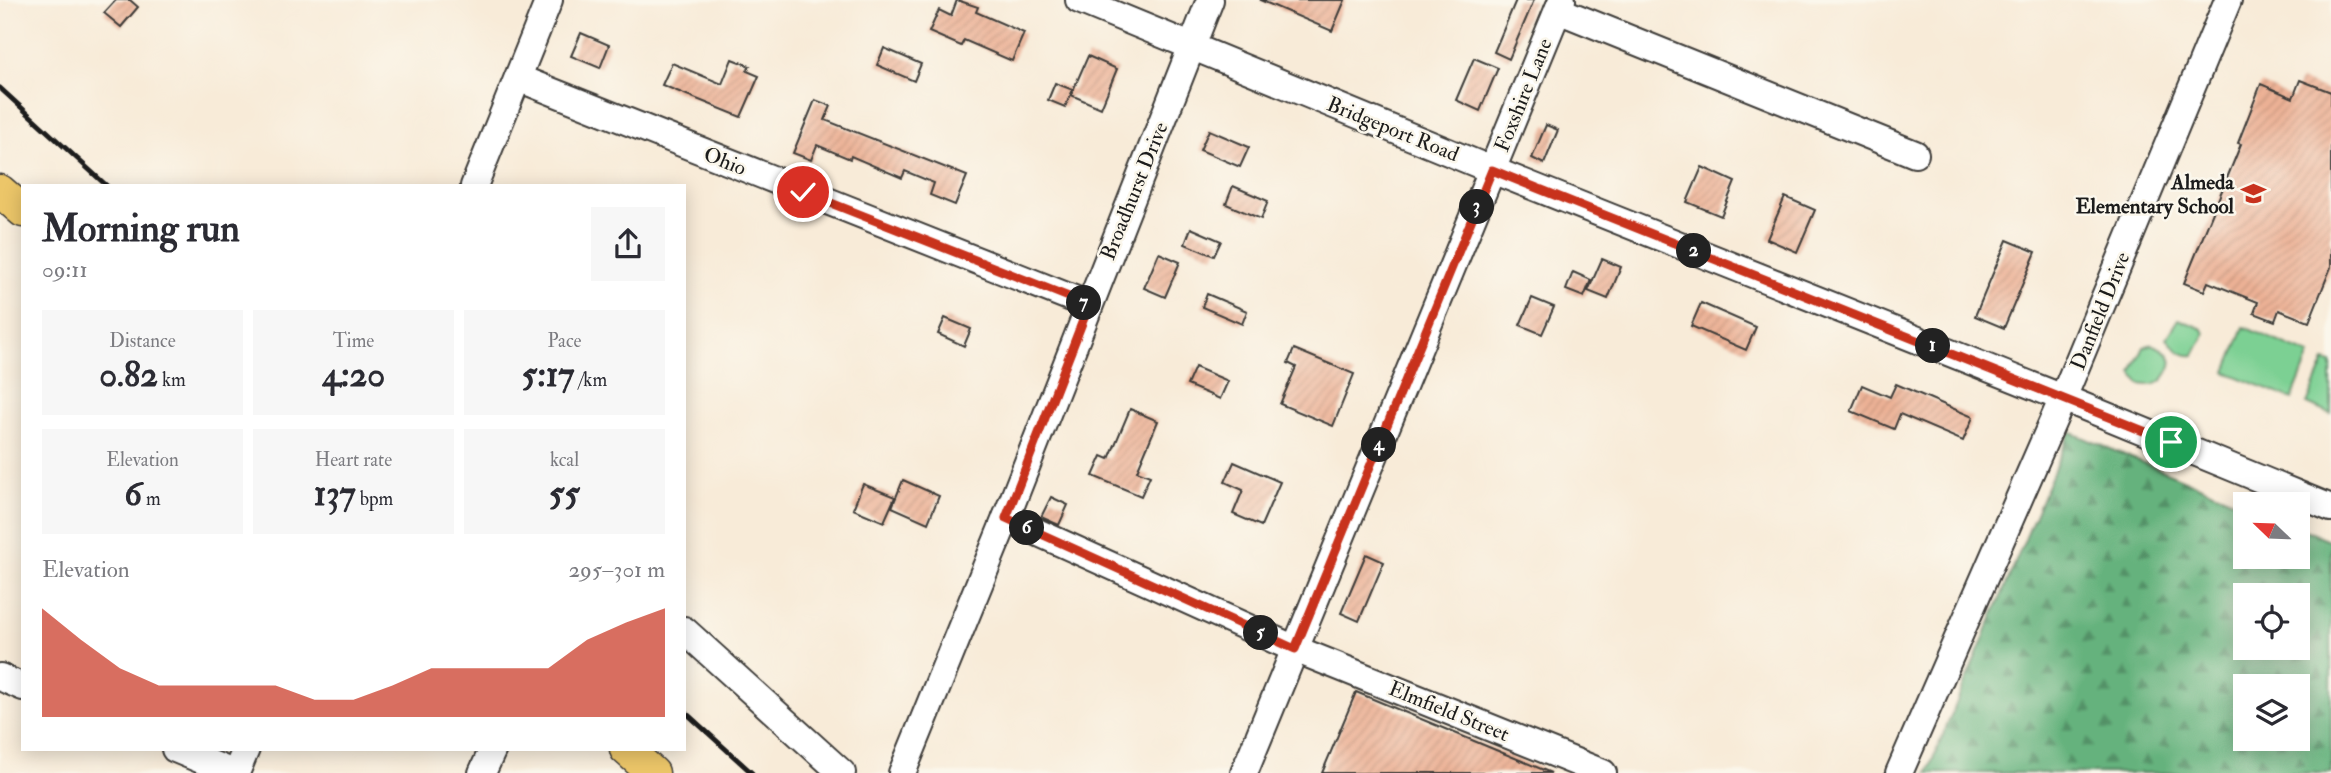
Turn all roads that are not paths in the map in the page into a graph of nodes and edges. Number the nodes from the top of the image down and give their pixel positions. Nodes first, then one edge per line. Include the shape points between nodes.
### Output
1 (550, 0) edge
2 (1079, 0) edge
3 (1210, 0) edge
4 (2228, 0) edge
5 (1560, 5) edge
6 (1192, 46) junction
7 (518, 78) junction
8 (1915, 154) dead end
9 (1492, 170) junction
10 (475, 184) edge
11 (0, 191) edge
12 (21, 209) edge
13 (1089, 305) junction
14 (2063, 398) junction
15 (2331, 509) edge
16 (1006, 518) junction
17 (686, 631) edge
18 (1295, 649) junction
19 (0, 677) edge
20 (21, 686) edge
21 (180, 751) edge
22 (245, 751) edge
23 (492, 751) edge
24 (234, 773) edge
25 (482, 773) edge
26 (842, 773) edge
27 (902, 773) edge
28 (1244, 773) edge
29 (1603, 773) edge
30 (1899, 773) edge

1 - 7 street
2 - 6 street, Bridgeport Road
3 - 6 street, Broadhurst Drive
4 - 14 street, Danfield Drive
5 - 8 street
5 - 9 street, Foxshire Lane
6 - 9 street, Bridgeport Road
6 - 13 street, Broadhurst Drive
7 - 10 street
7 - 13 street, Ohio
9 - 14 street, Bridgeport Road
9 - 18 street, Foxshire Lane
11 - 12 main road
13 - 16 street, Broadhurst Drive
14 - 15 street, Bridgeport Road
14 - 30 street, Danfield Drive
16 - 18 street, Elmfield Street
16 - 27 street, Broadhurst Drive
17 - 26 street
18 - 28 street, Foxshire Lane
18 - 29 street, Elmfield Street
19 - 20 street
21 - 24 street
22 - 24 street
23 - 25 street

